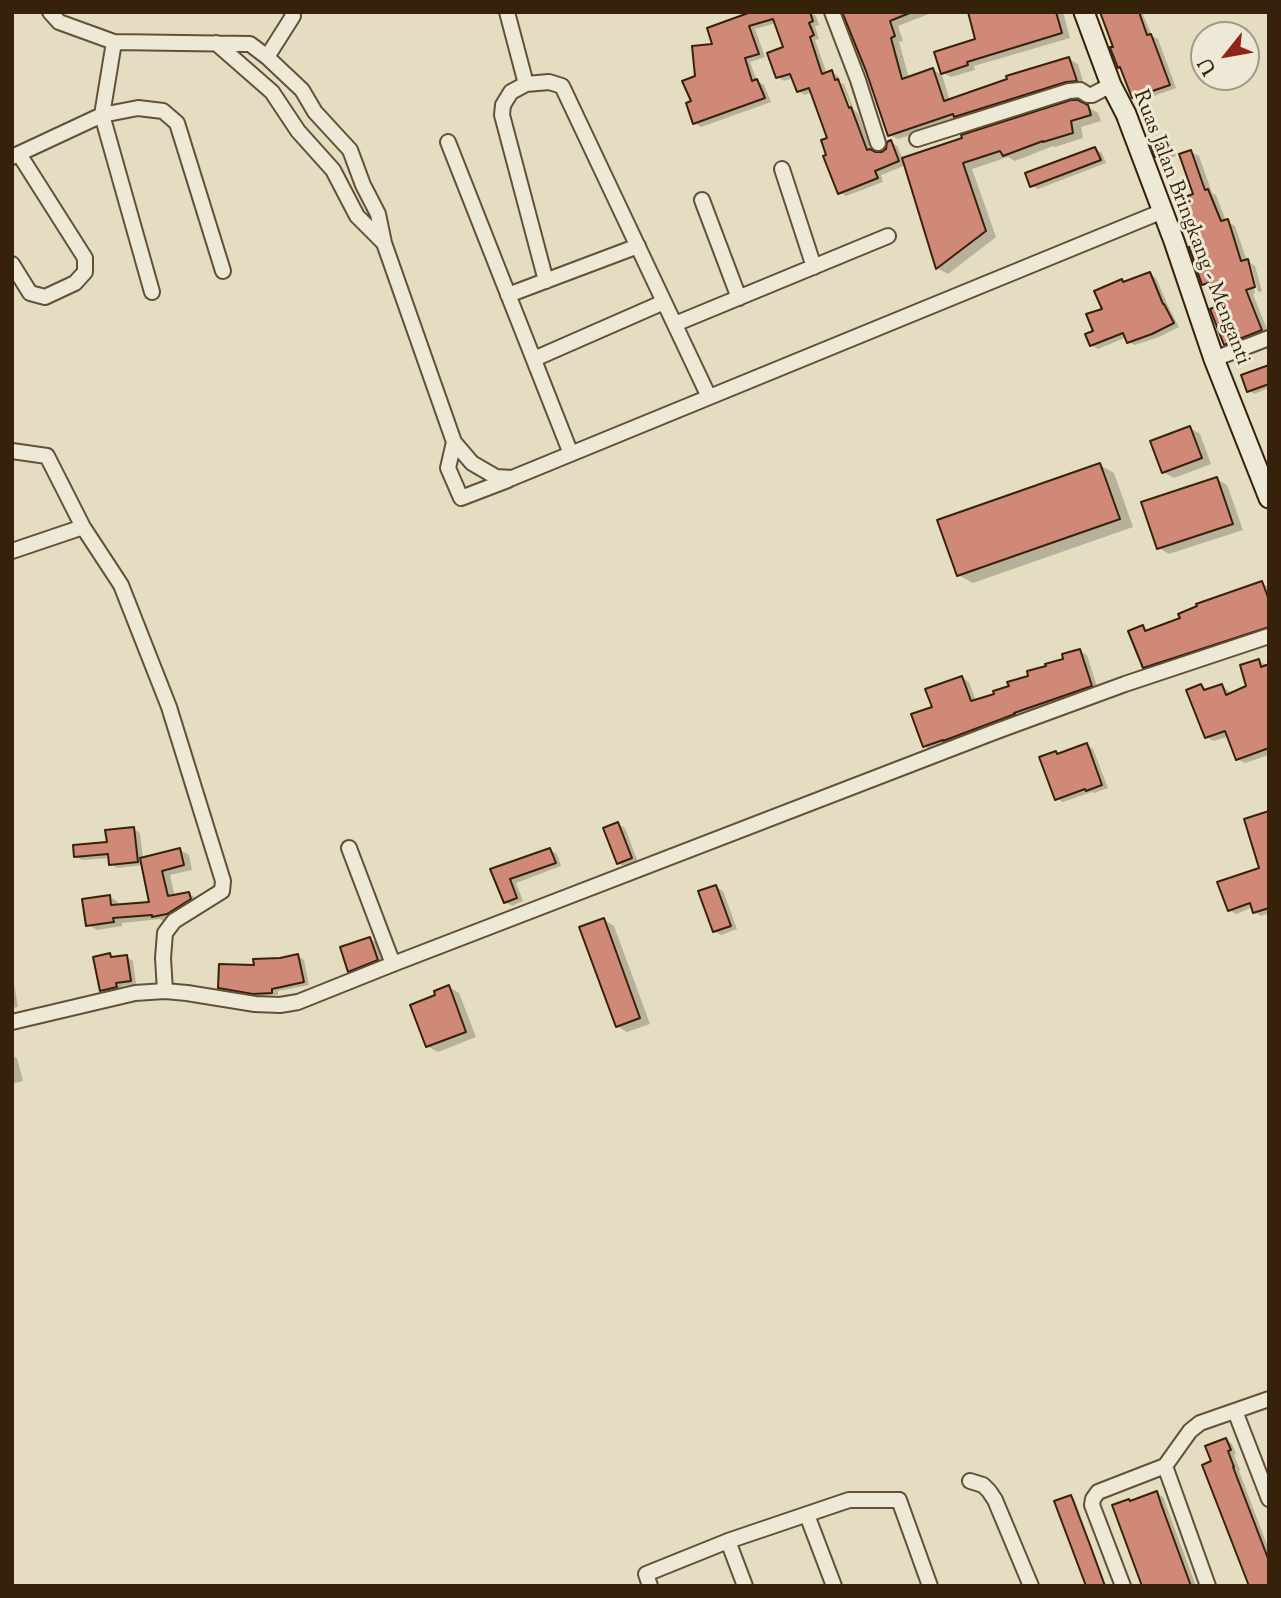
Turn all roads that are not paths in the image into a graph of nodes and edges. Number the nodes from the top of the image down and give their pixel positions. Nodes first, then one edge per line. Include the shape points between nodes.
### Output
1 (50, 12) edge
2 (292, 12) edge
3 (507, 12) edge
4 (832, 12) edge
5 (1084, 12) edge
6 (114, 42) junction
7 (216, 43) junction
8 (267, 57) junction
9 (526, 84) junction
10 (1111, 85) junction
11 (315, 112) junction
12 (102, 115) junction
13 (298, 131) junction
14 (917, 139) dead end
15 (448, 142) dead end
16 (878, 143) dead end
17 (16, 156) edge
18 (782, 169) dead end
19 (702, 200) dead end
20 (1163, 211) junction
21 (888, 236) dead end
22 (384, 243) junction
23 (638, 246) junction
24 (12, 264) edge
25 (814, 267) junction
26 (222, 271) dead end
27 (546, 281) junction
28 (152, 292) dead end
29 (508, 295) junction
30 (739, 298) junction
31 (664, 302) junction
32 (675, 324) junction
33 (1269, 338) edge
34 (534, 359) junction
35 (1214, 359) junction
36 (709, 397) junction
37 (454, 442) junction
38 (12, 452) edge
39 (571, 454) junction
40 (512, 478) junction
41 (1269, 498) edge
42 (83, 527) junction
43 (12, 551) edge
44 (1269, 636) edge
45 (349, 848) dead end
46 (393, 964) junction
47 (165, 991) junction
48 (12, 1022) edge
49 (1269, 1399) edge
50 (1236, 1411) junction
51 (1165, 1466) junction
52 (970, 1481) dead end
53 (1269, 1499) edge
54 (807, 1515) junction
55 (729, 1541) junction
56 (650, 1586) edge
57 (745, 1586) edge
58 (834, 1586) edge
59 (930, 1586) edge
60 (1031, 1586) edge
61 (1123, 1586) edge
62 (1208, 1586) edge

1 - 6 street via 60,22
2 - 8 street
3 - 9 street
4 - 16 street
5 - 10 main road, Ruas Jalan Bringkang - Menganti
6 - 7 street
6 - 12 street
7 - 8 street via 250,44
7 - 13 street via 272,92
8 - 11 street via 302,90
9 - 23 street via 562,86
9 - 27 street via 511,92 502,115
10 - 14 street via 1092,95 1069,91
10 - 20 main road, Ruas Jalan Bringkang - Menganti
11 - 13 street
11 - 22 street via 350,150 378,214
12 - 17 street
12 - 26 street via 138,108 163,111 177,123
12 - 28 street
13 - 22 street via 333,170 357,216
15 - 29 street
17 - 24 street via 85,258 85,272 75,283 45,297 30,293
18 - 25 street
19 - 30 street
20 - 35 main road, Ruas Jalan Bringkang - Menganti
20 - 36 street
21 - 25 street
22 - 37 street
23 - 27 street
23 - 31 street
25 - 30 street
27 - 29 street
29 - 34 street
30 - 32 street
31 - 32 street
31 - 34 street
32 - 36 street
33 - 35 street
34 - 39 street
35 - 41 main road, Ruas Jalan Bringkang - Menganti
36 - 39 street
37 - 40 street via 472,463 496,477
37 - 40 street via 448,468 461,498
38 - 42 street via 47,456
39 - 40 street
42 - 43 street
42 - 47 street via 121,585 169,707 223,881 222,891 174,921 165,933
44 - 46 street via 996,730
45 - 46 street
46 - 47 street via 298,1002 255,1004
47 - 48 street via 135,993
49 - 50 street
50 - 51 street via 1200,1423
50 - 53 street
51 - 61 street via 1098,1492 1093,1499
51 - 62 street
52 - 60 street via 983,1485 995,1500
54 - 55 street
54 - 58 street
54 - 59 street via 849,1500 899,1500
55 - 56 street via 646,1574
55 - 57 street

